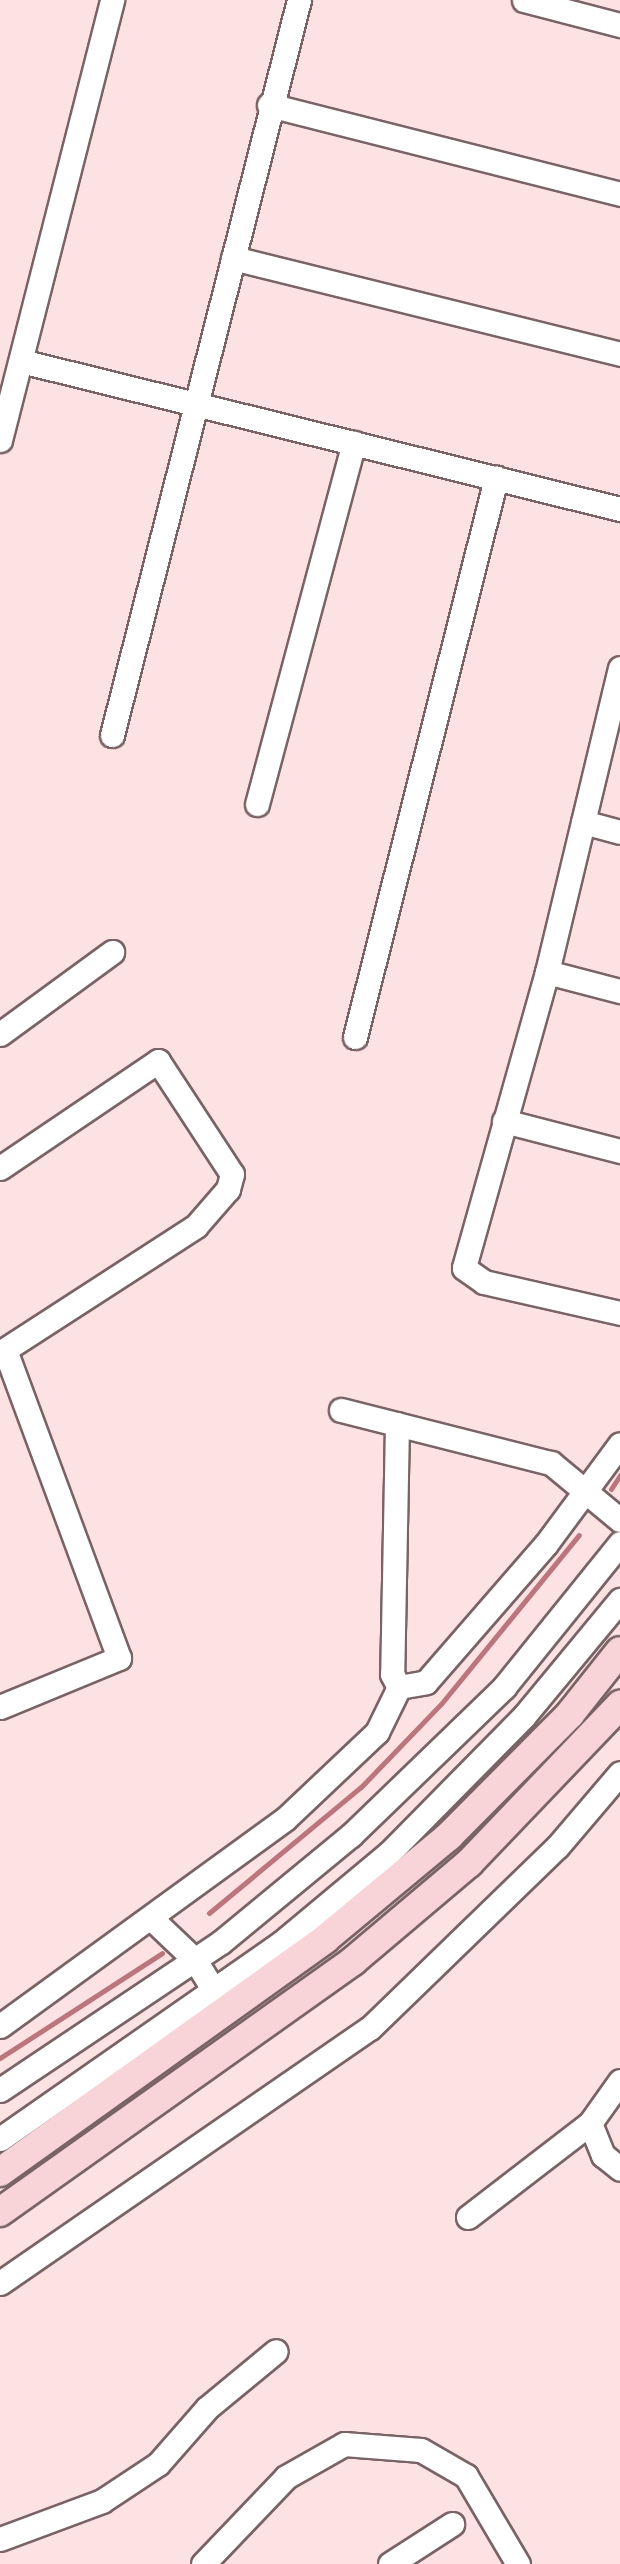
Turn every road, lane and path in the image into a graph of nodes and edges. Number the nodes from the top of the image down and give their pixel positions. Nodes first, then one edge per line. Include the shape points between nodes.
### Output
1 (112, 0) edge
2 (299, 0) edge
3 (524, 0) edge
4 (620, 25) edge
5 (269, 104) junction
6 (620, 194) edge
7 (233, 258) junction
8 (620, 354) edge
9 (21, 361) junction
10 (197, 404) junction
11 (0, 440) edge
12 (354, 443) junction
13 (496, 478) junction
14 (620, 509) edge
15 (620, 671) edge
16 (112, 735) dead end
17 (257, 804) dead end
18 (583, 822) junction
19 (620, 832) edge
20 (112, 953) dead end
21 (547, 972) junction
22 (620, 991) edge
23 (0, 1034) edge
24 (355, 1037) dead end
25 (504, 1121) junction
26 (620, 1151) edge
27 (0, 1168) edge
28 (620, 1313) edge
29 (3, 1353) edge
30 (341, 1410) dead end
31 (397, 1424) junction
32 (620, 1444) edge
33 (586, 1493) junction
34 (620, 1520) edge
35 (620, 1543) edge
36 (620, 1600) edge
37 (560, 1617) junction
38 (590, 1640) junction
39 (620, 1651) edge
40 (399, 1687) junction
41 (620, 1705) edge
42 (0, 1707) edge
43 (452, 1737) junction
44 (477, 1764) junction
45 (620, 1773) edge
46 (331, 1852) junction
47 (352, 1884) junction
48 (153, 1920) junction
49 (195, 1960) junction
50 (221, 2000) junction
51 (0, 2026) edge
52 (35, 2066) junction
53 (620, 2081) edge
54 (0, 2090) edge
55 (58, 2099) junction
56 (590, 2123) junction
57 (0, 2139) edge
58 (620, 2169) edge
59 (0, 2172) edge
60 (0, 2212) edge
61 (468, 2217) dead end
62 (0, 2283) edge
63 (276, 2351) dead end
64 (452, 2524) dead end
65 (0, 2539) edge
66 (208, 2563) edge
67 (390, 2564) edge
68 (518, 2564) edge

1 - 9 street
2 - 5 street
3 - 4 street
5 - 6 street
5 - 7 street
7 - 8 street
7 - 10 street
9 - 10 street
9 - 11 street
10 - 12 street
10 - 16 street
12 - 13 street
12 - 17 street
13 - 14 street
13 - 24 street
15 - 18 street
18 - 19 street
18 - 21 street
20 - 23 street
21 - 22 street
21 - 25 street
25 - 26 street
25 - 28 street via 464,1268 484,1282
27 - 29 street via 158,1061 232,1174 196,1226
29 - 42 street via 119,1658
30 - 31 street
31 - 33 street via 551,1463
31 - 40 street via 393,1674
32 - 33 street
33 - 34 street
33 - 40 street via 426,1682
35 - 37 street
36 - 38 street
37 - 38 street
37 - 43 street via 505,1687
38 - 44 street
39 - 50 main road via 570,1714 449,1836
40 - 48 street via 368,1741 285,1819
41 - 60 main road via 469,1863 353,1961
43 - 44 street
43 - 46 street
44 - 47 street
45 - 62 street via 557,1847 370,2028
46 - 47 street
46 - 49 street
47 - 50 street
48 - 49 street
48 - 51 street
49 - 50 street
49 - 52 street
50 - 55 street
50 - 59 main road
52 - 54 street
52 - 55 street
53 - 56 street
55 - 57 street
56 - 58 street via 603,2155
56 - 61 street
63 - 65 street via 207,2408 158,2464 102,2501
64 - 67 street
66 - 68 street via 286,2477 344,2445 421,2450 466,2476

